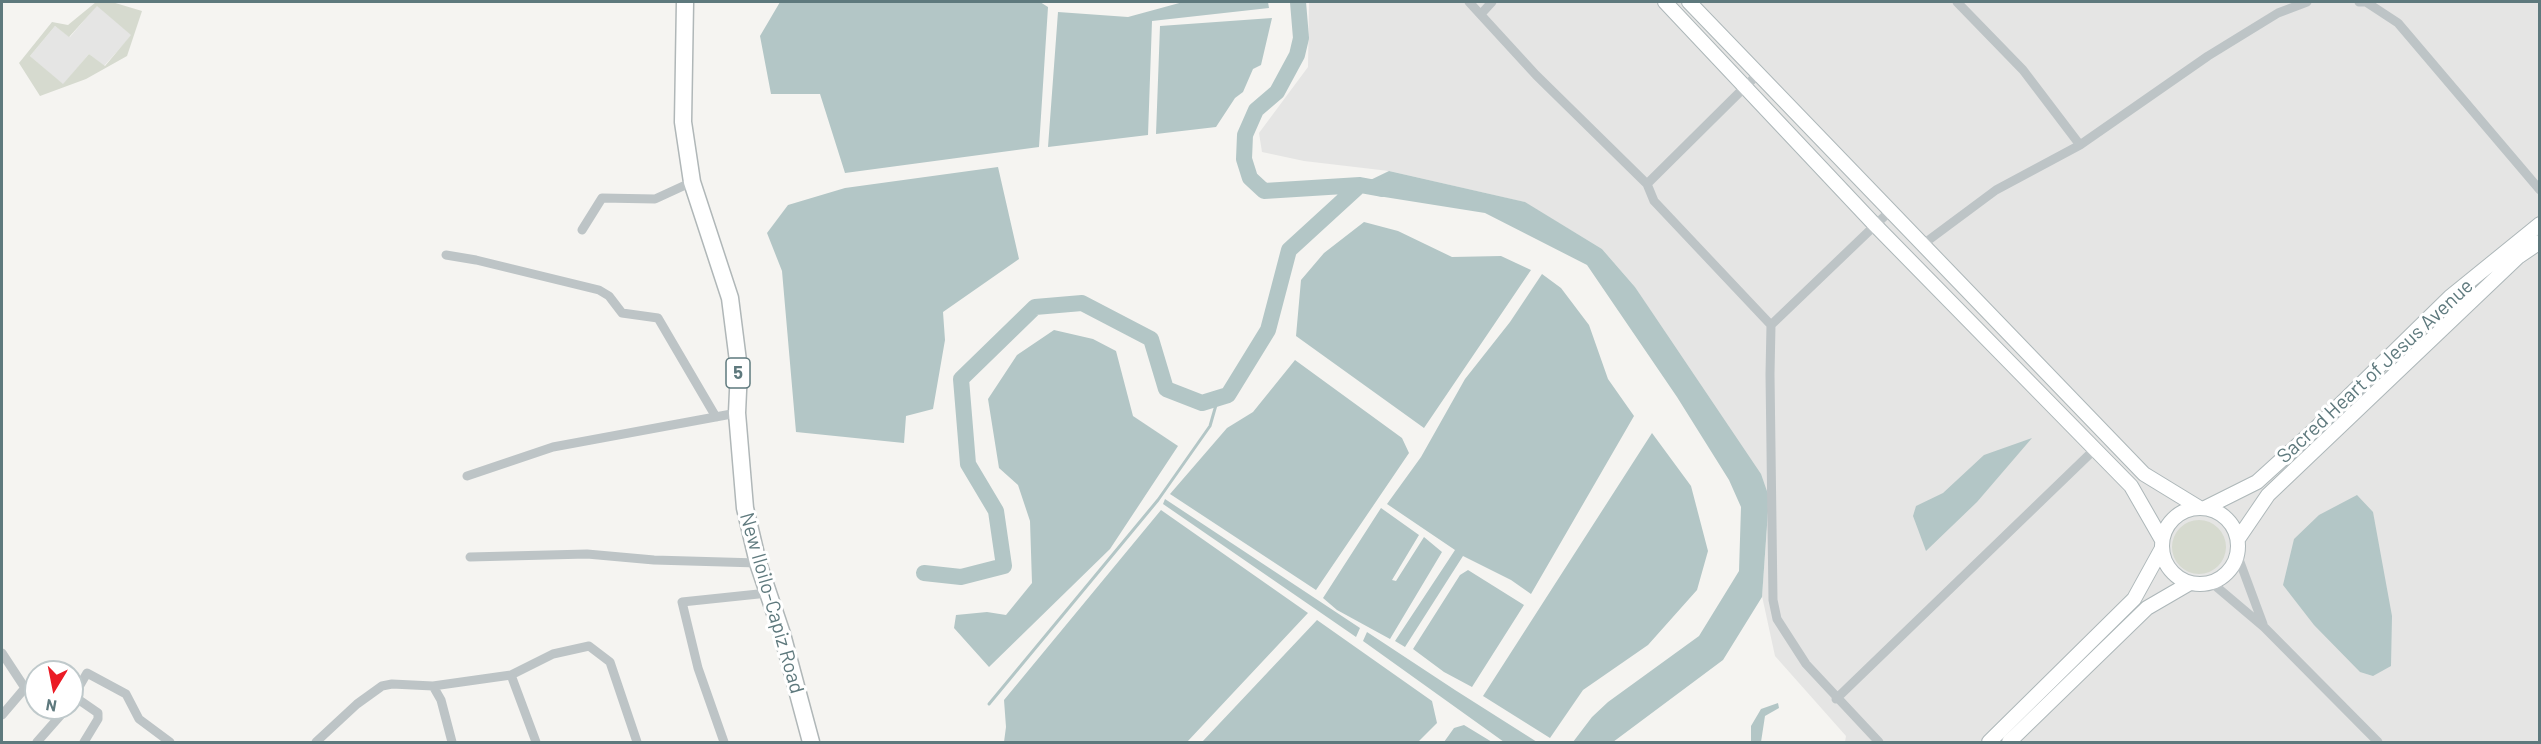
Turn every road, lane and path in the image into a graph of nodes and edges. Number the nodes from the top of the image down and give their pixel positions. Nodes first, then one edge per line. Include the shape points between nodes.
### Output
1 (685, 2) edge
2 (1469, 2) edge
3 (1492, 2) edge
4 (1665, 2) edge
5 (1689, 2) edge
6 (1957, 2) edge
7 (2307, 2) edge
8 (2359, 2) edge
9 (1481, 14) junction
10 (1758, 74) junction
11 (1744, 88) junction
12 (2080, 145) junction
13 (692, 182) junction
14 (1647, 184) junction
15 (2540, 190) edge
16 (1890, 211) junction
17 (2540, 224) edge
18 (1875, 225) junction
19 (582, 230) dead end
20 (2540, 242) edge
21 (1923, 245) junction
22 (446, 255) dead end
23 (1771, 325) junction
24 (737, 413) junction
25 (716, 417) junction
26 (2095, 449) junction
27 (467, 476) dead end
28 (2201, 508) junction
29 (2238, 538) junction
30 (2162, 545) junction
31 (2237, 554) junction
32 (470, 557) dead end
33 (758, 563) junction
34 (2190, 583) junction
35 (2212, 583) junction
36 (768, 593) junction
37 (2264, 627) junction
38 (2, 653) edge
39 (511, 675) junction
40 (84, 678) edge
41 (24, 686) edge
42 (433, 686) junction
43 (24, 689) edge
44 (1836, 699) junction
45 (84, 704) edge
46 (2, 715) edge
47 (56, 720) edge
48 (37, 742) edge
49 (84, 742) edge
50 (170, 742) edge
51 (316, 742) edge
52 (452, 742) edge
53 (536, 742) edge
54 (637, 742) edge
55 (724, 742) edge
56 (811, 742) edge
57 (1879, 742) edge
58 (1989, 742) edge
59 (2009, 742) edge
60 (2378, 742) edge

1 - 13 highway, New Iloilo-Capiz Road / 5 via 683,111
2 - 9 street
3 - 9 street
4 - 11 main road
5 - 10 main road
6 - 12 street via 2023,70
7 - 12 street via 2278,13 2208,56
8 - 15 street via 2366,2 2397,23
9 - 14 street via 1536,75
10 - 11 street
10 - 16 main road
11 - 14 street
11 - 18 main road
12 - 21 street via 1996,190
13 - 19 street via 655,199 602,198
13 - 24 highway, New Iloilo-Capiz Road / 5 via 730,298 739,369
14 - 23 street via 1654,201
16 - 18 street
16 - 21 main road
17 - 28 main road, Sacred Heart of Jesus Avenue via 2450,297 2257,482
18 - 23 street
18 - 26 main road
20 - 29 main road, Sacred Heart of Jesus Avenue via 2518,257 2268,495
21 - 28 main road via 2144,474
22 - 25 street via 599,290 622,313 658,318
23 - 44 street via 1773,600 1777,619 1791,644
24 - 25 street
24 - 33 highway, New Iloilo-Capiz Road / 5 via 745,508
25 - 27 street via 554,447
26 - 30 main road via 2131,486
26 - 44 street
28 - 29 main road via 2226,518
28 - 30 main road via 2185,510 2174,517 2166,528
29 - 31 main road
30 - 34 main road via 2171,571
30 - 58 main road via 2134,599
31 - 35 main road via 2227,573
31 - 37 street
32 - 33 street via 587,554
33 - 36 highway, New Iloilo-Capiz Road / 5
34 - 35 main road
34 - 59 main road via 2147,608
35 - 37 street
36 - 55 street via 682,602 698,668
36 - 56 highway, New Iloilo-Capiz Road / 5
37 - 60 street
38 - 41 street
39 - 42 street
39 - 53 street
39 - 54 street via 553,654 589,646 610,662
40 - 50 street via 87,673 126,694 139,719
42 - 51 street via 382,686
42 - 52 street via 441,700
43 - 46 street
44 - 57 street
45 - 49 street via 98,713
47 - 48 street

